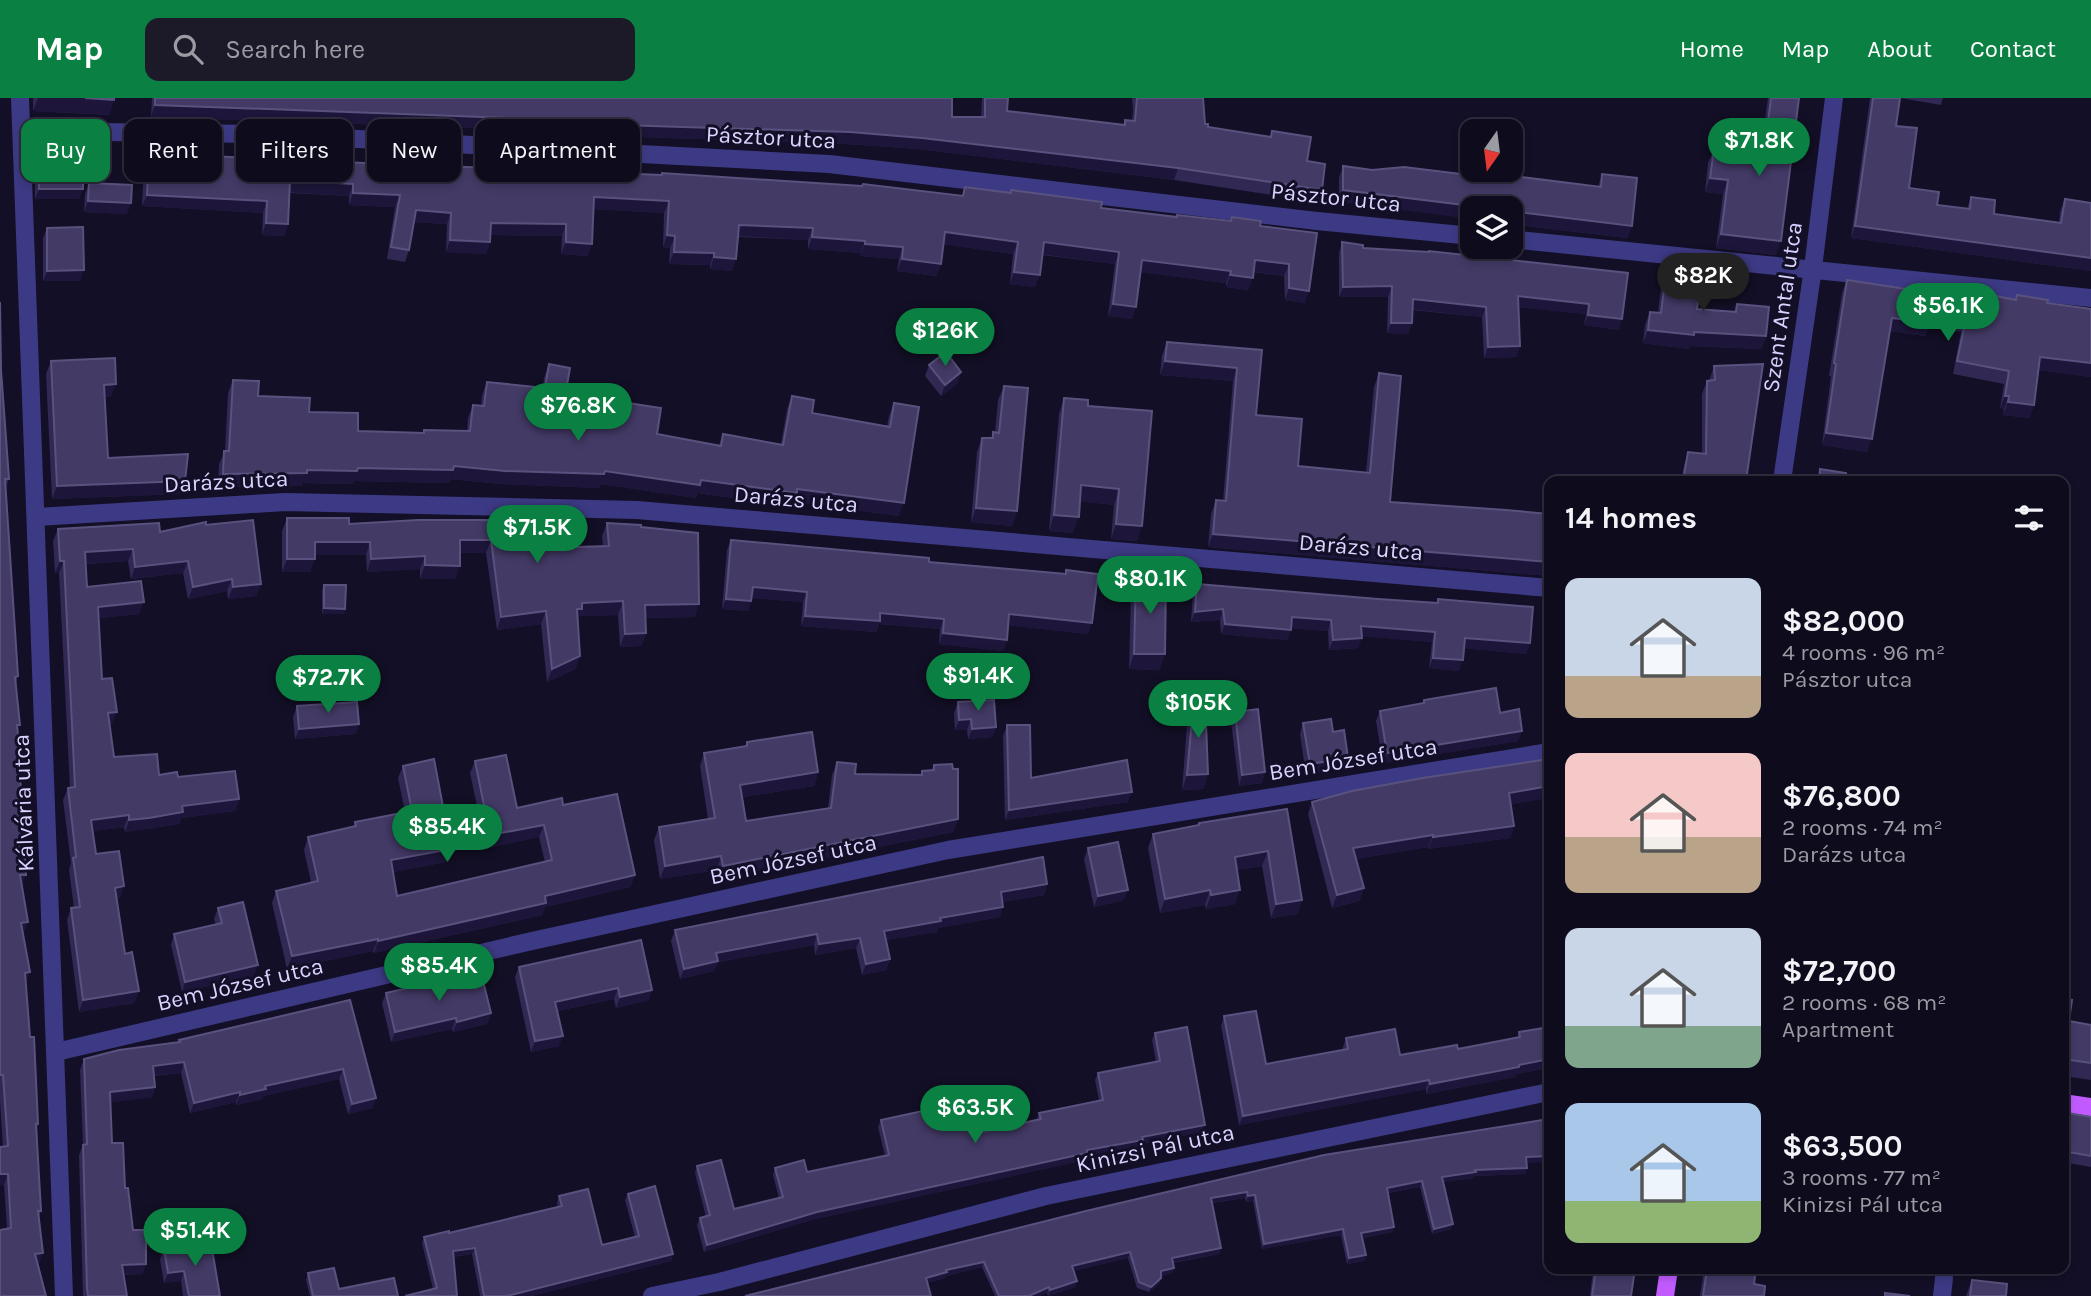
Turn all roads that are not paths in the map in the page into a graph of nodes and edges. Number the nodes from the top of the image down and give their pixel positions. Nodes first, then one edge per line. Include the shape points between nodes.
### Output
1 (20, 98) edge
2 (1834, 98) edge
3 (22, 119) edge
4 (110, 132) edge
5 (25, 182) edge
6 (1460, 235) edge
7 (1523, 240) edge
8 (1813, 268) junction
9 (2091, 298) edge
10 (1783, 476) edge
11 (37, 517) junction
12 (1544, 587) edge
13 (1544, 753) edge
14 (56, 1052) junction
15 (1544, 1093) edge
16 (2069, 1104) edge
17 (2091, 1107) edge
18 (1668, 1274) edge
19 (64, 1296) edge
20 (652, 1296) edge
21 (1665, 1296) edge

1 - 3 street, Kálvária utca
2 - 8 street, Szent Antal utca
4 - 6 street, Pásztor utca via 263,134 829,164
5 - 11 street, Kálvária utca
7 - 8 street
8 - 9 street
8 - 10 street, Szent Antal utca
11 - 12 street, Darázs utca via 285,502 637,510
11 - 14 street, Kálvária utca
13 - 14 street, Bem József utca via 948,850 532,940
14 - 19 street, Kálvária utca
15 - 20 street, Kinizsi Pál utca via 1046,1196
16 - 17 main road
18 - 21 main road

